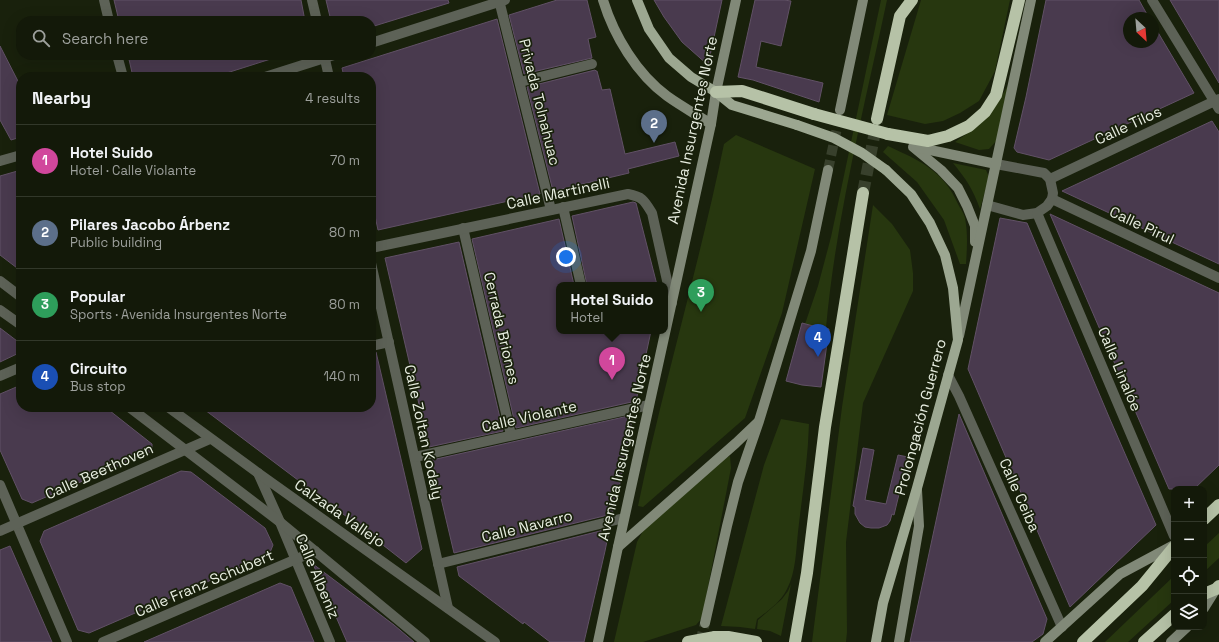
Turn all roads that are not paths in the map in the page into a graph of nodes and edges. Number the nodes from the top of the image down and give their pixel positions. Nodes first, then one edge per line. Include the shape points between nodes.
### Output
1 (104, 0) edge
2 (312, 0) edge
3 (603, 0) edge
4 (637, 0) edge
5 (736, 0) edge
6 (863, 0) edge
7 (903, 0) edge
8 (912, 0) edge
9 (1019, 0) edge
10 (1031, 0) edge
11 (1152, 0) edge
12 (501, 1) edge
13 (108, 16) edge
14 (316, 16) edge
15 (900, 16) junction
16 (376, 41) edge
17 (118, 60) edge
18 (316, 60) edge
19 (328, 60) edge
20 (592, 64) dead end
21 (122, 72) edge
22 (280, 72) edge
23 (329, 72) edge
24 (520, 82) junction
25 (716, 92) junction
26 (1217, 103) edge
27 (840, 110) tunnel mouth
28 (877, 118) tunnel mouth
29 (711, 124) junction
30 (892, 135) junction
31 (913, 147) junction
32 (16, 156) edge
33 (0, 161) edge
34 (996, 164) junction
35 (828, 170) tunnel mouth
36 (1050, 179) junction
37 (863, 193) tunnel mouth
38 (1052, 199) junction
39 (987, 205) junction
40 (563, 207) junction
41 (551, 210) junction
42 (1038, 214) junction
43 (463, 228) junction
44 (376, 247) edge
45 (975, 260) junction
46 (1219, 278) edge
47 (0, 281) edge
48 (580, 282) edge
49 (667, 282) edge
50 (376, 285) edge
51 (668, 285) edge
52 (16, 293) edge
53 (672, 303) junction
54 (0, 310) edge
55 (16, 321) edge
56 (668, 321) edge
57 (665, 334) edge
58 (958, 340) junction
59 (389, 342) junction
60 (376, 345) edge
61 (16, 369) edge
62 (948, 375) junction
63 (0, 376) edge
64 (649, 405) junction
65 (136, 412) edge
66 (175, 412) edge
67 (759, 421) junction
68 (511, 435) junction
69 (210, 439) junction
70 (185, 450) junction
71 (415, 457) junction
72 (258, 473) junction
73 (0, 485) edge
74 (917, 488) junction
75 (1219, 505) edge
76 (1207, 516) edge
77 (624, 518) junction
78 (280, 522) junction
79 (17, 524) junction
80 (1171, 529) edge
81 (0, 531) edge
82 (618, 547) junction
83 (1171, 548) edge
84 (1171, 550) edge
85 (315, 551) junction
86 (295, 560) junction
87 (438, 564) junction
88 (1218, 587) edge
89 (1207, 592) edge
90 (1207, 604) edge
91 (448, 608) junction
92 (1171, 618) edge
93 (705, 623) tunnel mouth
94 (1062, 627) junction
95 (1184, 630) edge
96 (68, 642) edge
97 (104, 642) edge
98 (330, 642) edge
99 (425, 642) edge
100 (496, 642) edge
101 (598, 642) edge
102 (688, 642) edge
103 (756, 642) edge
104 (795, 642) edge
105 (876, 642) edge
106 (899, 642) edge
107 (1045, 642) edge
108 (1083, 642) edge
109 (1144, 642) edge
110 (1171, 642) edge

1 - 13 street
2 - 14 street
3 - 29 main road via 620,40 649,80 666,96
4 - 25 main road, Prolongación Guerrero via 649,29 670,58 691,77
5 - 25 main road, Avenida Insurgentes Norte
6 - 27 main road
7 - 15 main road
8 - 15 highway
9 - 30 highway via 996,95 985,112 968,126 948,136 928,141
10 - 34 main road
11 - 26 street
12 - 16 street
12 - 24 street, Privada Tolnahuac
15 - 28 highway
17 - 21 street
18 - 22 street
19 - 23 street
20 - 24 street
24 - 41 street, Privada Tolnahuac
25 - 29 main road, Avenida Insurgentes Norte
25 - 30 highway, bridge via 742,92
25 - 58 main road, Prolongación Guerrero, bridge via 732,105 834,138 886,170 911,194 930,223 945,255 953,288
26 - 36 street, Calle Tilos
29 - 53 main road, Avenida Insurgentes Norte
30 - 31 main road
31 - 34 main road
31 - 45 main road via 958,188 975,226
32 - 33 street
34 - 36 street via 1044,173
34 - 39 main road
35 - 67 main road via 811,251
36 - 38 street via 1054,192
37 - 104 highway via 825,427 807,573
38 - 42 street
38 - 46 street, Calle Pirul
39 - 42 street via 1023,215
39 - 45 main road
40 - 41 street, Calle Martinelli
40 - 48 street
40 - 49 street, Calle Martinelli via 628,194 645,201 652,213
41 - 43 street, Calle Martinelli
42 - 80 street, Calle Linalóe
43 - 44 street, Calle Martinelli
43 - 68 street, Cerrada Briones
45 - 58 main road
47 - 52 street
50 - 59 street, Calle Zoltan Kodaly
51 - 53 street, Calle Martinelli
53 - 56 main road, Avenida Insurgentes Norte
54 - 55 street
57 - 64 main road, Avenida Insurgentes Norte
58 - 62 main road, Prolongación Guerrero
59 - 60 street
59 - 71 street, Calle Zoltan Kodaly
61 - 63 street
62 - 74 main road, Prolongación Guerrero
62 - 94 street, Calle Ceiba
64 - 68 street, Calle Violante
64 - 77 main road, Avenida Insurgentes Norte
65 - 70 street
66 - 69 street, Calzada Vallejo
67 - 82 main road
67 - 93 main road via 736,489
68 - 71 street, Calle Violante
69 - 70 street, Calle Beethoven
69 - 72 street, Calzada Vallejo
70 - 78 street
70 - 79 street, Calle Beethoven
71 - 87 street, Calle Zoltan Kodaly
72 - 78 street, Calle Albeniz
72 - 91 street, Calzada Vallejo
73 - 79 street
74 - 105 main road, Prolongación Guerrero via 882,603
74 - 106 main road via 919,526
75 - 76 highway
77 - 82 main road, Avenida Insurgentes Norte
77 - 87 street, Calle Navarro
78 - 85 street
78 - 86 street, Calle Albeniz
79 - 81 street, Calle Beethoven
79 - 96 street
82 - 101 main road, Avenida Insurgentes Norte
83 - 94 main road via 1120,574
84 - 108 highway via 1142,586
85 - 86 street, Calle Franz Schubert
85 - 99 street
86 - 97 street, Calle Franz Schubert
86 - 98 street, Calle Albeniz
87 - 91 street, Calle Zoltan Kodaly
88 - 89 highway
88 - 90 main road
91 - 100 street, Calzada Vallejo
92 - 109 highway
94 - 107 main road
95 - 110 main road
102 - 103 highway, bridge via 715,637

